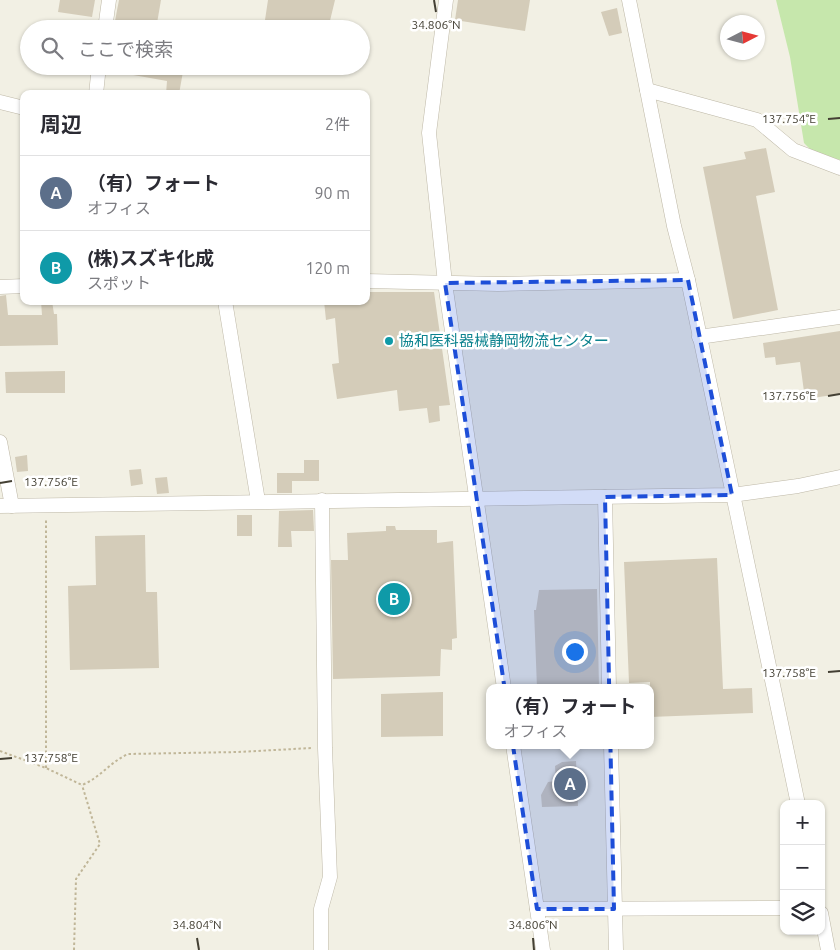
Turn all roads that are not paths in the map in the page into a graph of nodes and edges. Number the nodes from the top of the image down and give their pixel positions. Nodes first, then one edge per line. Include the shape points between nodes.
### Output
1 (109, 0) edge
2 (446, 0) edge
3 (629, 0) edge
4 (106, 20) edge
5 (99, 75) edge
6 (97, 90) edge
7 (647, 90) junction
8 (0, 102) edge
9 (20, 107) edge
10 (840, 168) edge
11 (688, 280) junction
12 (370, 281) edge
13 (445, 283) junction
14 (20, 286) edge
15 (0, 287) edge
16 (226, 305) edge
17 (840, 317) edge
18 (699, 337) junction
19 (0, 442) edge
20 (840, 477) edge
21 (732, 495) junction
22 (605, 496) junction
23 (476, 497) junction
24 (322, 500) junction
25 (258, 501) junction
26 (6, 506) edge
27 (503, 684) edge
28 (609, 684) edge
29 (514, 749) edge
30 (611, 749) edge
31 (797, 800) edge
32 (780, 908) edge
33 (537, 909) junction
34 (614, 909) junction
35 (825, 934) edge
36 (321, 950) edge
37 (543, 950) edge
38 (616, 950) edge
39 (828, 950) edge

1 - 4 street
2 - 13 street via 429,133
3 - 7 street
5 - 6 street
7 - 10 street via 756,120 793,150
7 - 11 street
8 - 9 street
11 - 13 street
11 - 18 street
12 - 13 street
13 - 23 street
14 - 15 street
16 - 25 street
17 - 18 street
18 - 21 street
19 - 26 street
20 - 21 street
21 - 22 street
21 - 31 street
22 - 23 street
22 - 28 street
23 - 24 street
23 - 27 street
24 - 25 street
24 - 36 street via 330,877 321,909
25 - 26 street
29 - 33 street
30 - 34 street
32 - 34 street
33 - 34 street
33 - 37 street
34 - 38 street
35 - 39 street

